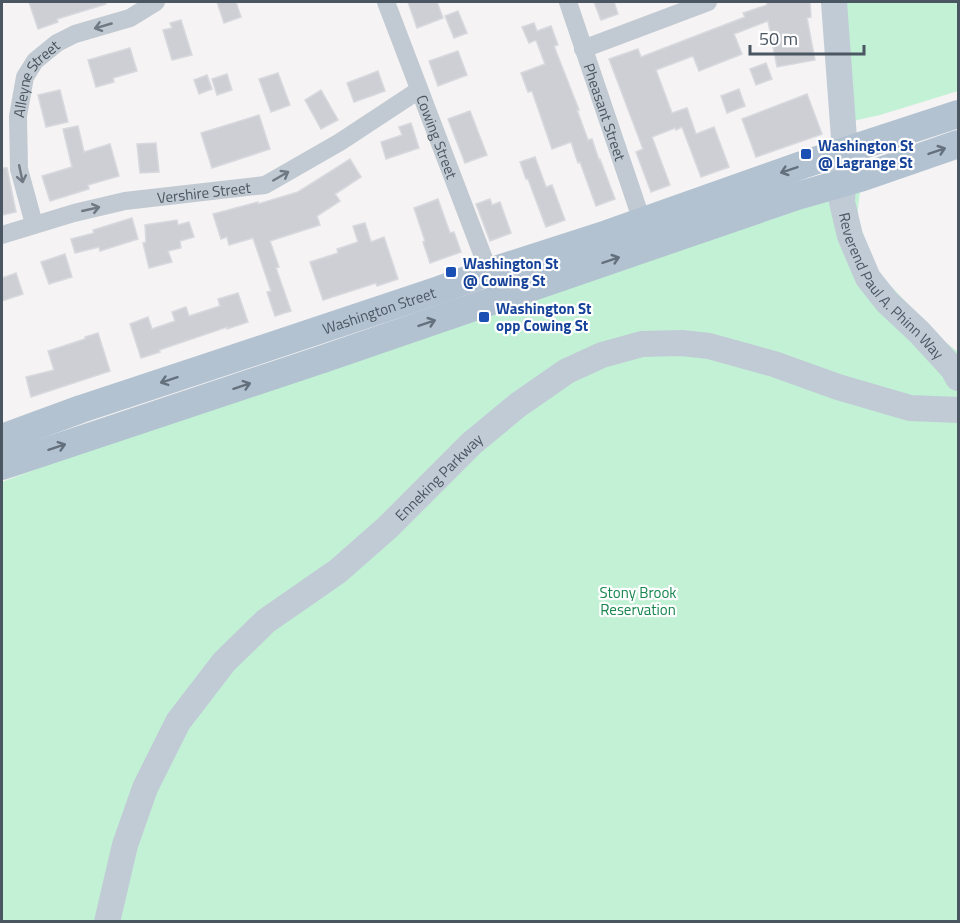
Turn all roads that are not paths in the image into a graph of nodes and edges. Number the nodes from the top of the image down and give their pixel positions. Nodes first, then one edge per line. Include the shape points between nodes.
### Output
1 (156, 2) edge
2 (386, 2) edge
3 (568, 2) edge
4 (708, 2) edge
5 (834, 2) edge
6 (583, 49) junction
7 (419, 90) junction
8 (958, 114) edge
9 (958, 144) edge
10 (845, 152) junction
11 (842, 184) junction
12 (642, 221) junction
13 (34, 224) junction
14 (2, 235) edge
15 (489, 272) junction
16 (958, 378) edge
17 (958, 410) edge
18 (2, 438) edge
19 (2, 466) edge
20 (107, 921) edge

1 -> 13 street, Alleyne Street via 130,18 57,43 25,77 18,116 19,169
2 - 7 street, Cowing Street
3 - 6 street, Pheasant Street
4 - 6 street
5 - 10 main road, Reverend Paul A. Phinn Way
6 - 12 street, Pheasant Street
13 -> 7 street, Vershire Street via 125,201 265,185
7 - 15 street, Cowing Street
8 - 10 main road, Washington Street
11 -> 9 main road, Washington Street
10 - 11 main road, Reverend Paul A. Phinn Way
10 -> 12 main road, Washington Street
11 - 16 main road, Reverend Paul A. Phinn Way via 850,236 868,278
19 -> 11 main road, Washington Street
12 - 15 main road, Washington Street
13 - 14 street, Vershire Street
15 -> 18 main road, Washington Street
17 - 20 main road, Enneking Parkway via 910,408 774,364 709,346 682,343 642,344 567,370 472,443 388,527 338,571 266,621 224,662 178,722 145,788 125,846

